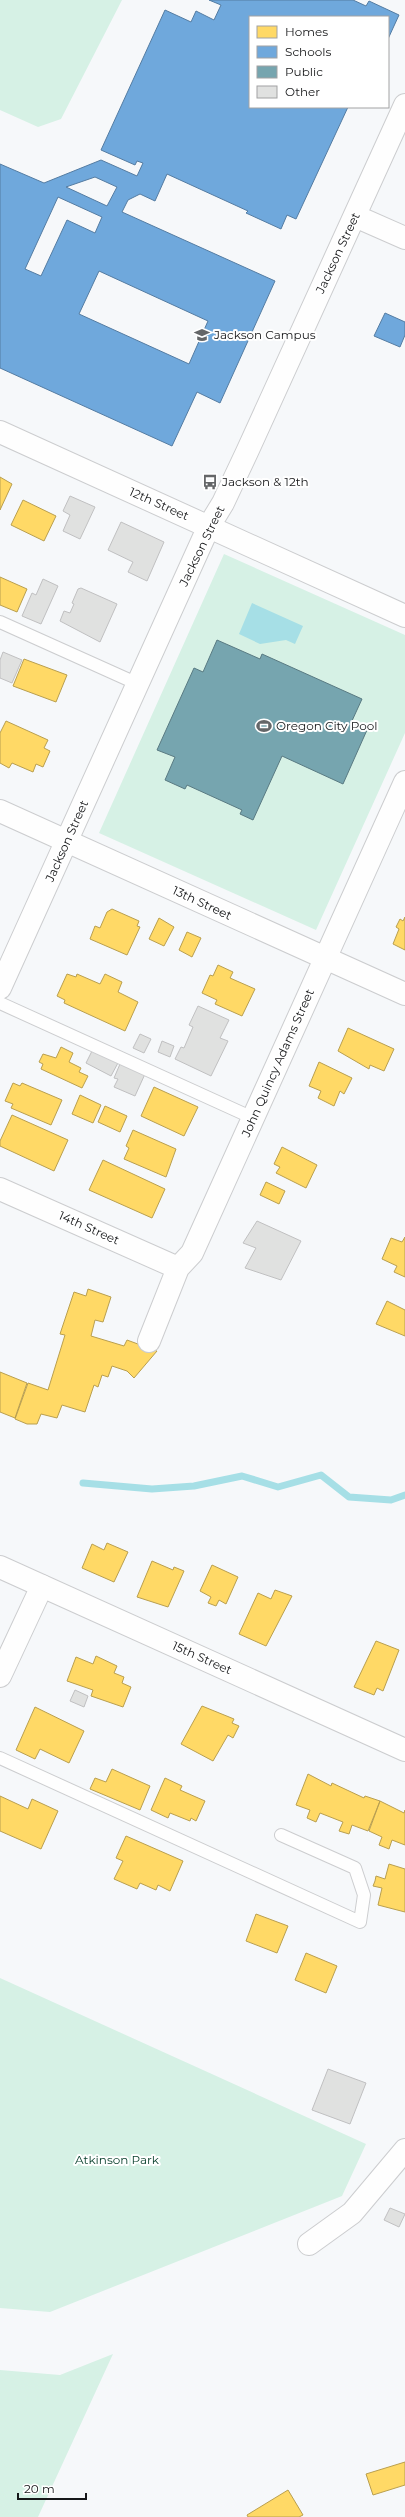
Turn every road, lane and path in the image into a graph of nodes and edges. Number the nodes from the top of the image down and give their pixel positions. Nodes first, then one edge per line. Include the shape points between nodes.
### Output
1 (405, 105) edge
2 (355, 216) junction
3 (405, 238) edge
4 (0, 432) edge
5 (209, 526) junction
6 (405, 616) edge
7 (0, 622) edge
8 (138, 684) junction
9 (405, 782) edge
10 (0, 811) edge
11 (67, 841) junction
12 (325, 959) junction
13 (0, 988) edge
14 (405, 994) edge
15 (0, 1003) edge
16 (253, 1118) junction
17 (0, 1189) edge
18 (178, 1268) junction
19 (149, 1341) dead end
20 (0, 1567) edge
21 (42, 1586) junction
22 (0, 1676) edge
23 (405, 1750) edge
24 (0, 1758) edge
25 (281, 1835) dead end
26 (405, 2150) edge
27 (309, 2244) dead end

1 - 2 street, Jackson Street
2 - 3 street
2 - 5 street, Jackson Street via 247,452
4 - 5 street, 12th Street
5 - 6 street, 12th Street
5 - 8 street, Jackson Street
7 - 8 lane
8 - 11 street, Jackson Street
9 - 12 street, John Quincy Adams Street
10 - 11 street, 13th Street
11 - 12 street, 13th Street
11 - 13 street, Jackson Street
12 - 14 street, 13th Street
12 - 16 street, John Quincy Adams Street
15 - 16 lane
16 - 18 street, John Quincy Adams Street via 192,1254
17 - 18 street, 14th Street
18 - 19 street, John Quincy Adams Street
20 - 21 street, 15th Street
21 - 22 street
21 - 23 street, 15th Street
24 - 25 lane via 360,1922 364,1895 355,1868
26 - 27 street via 352,2212

